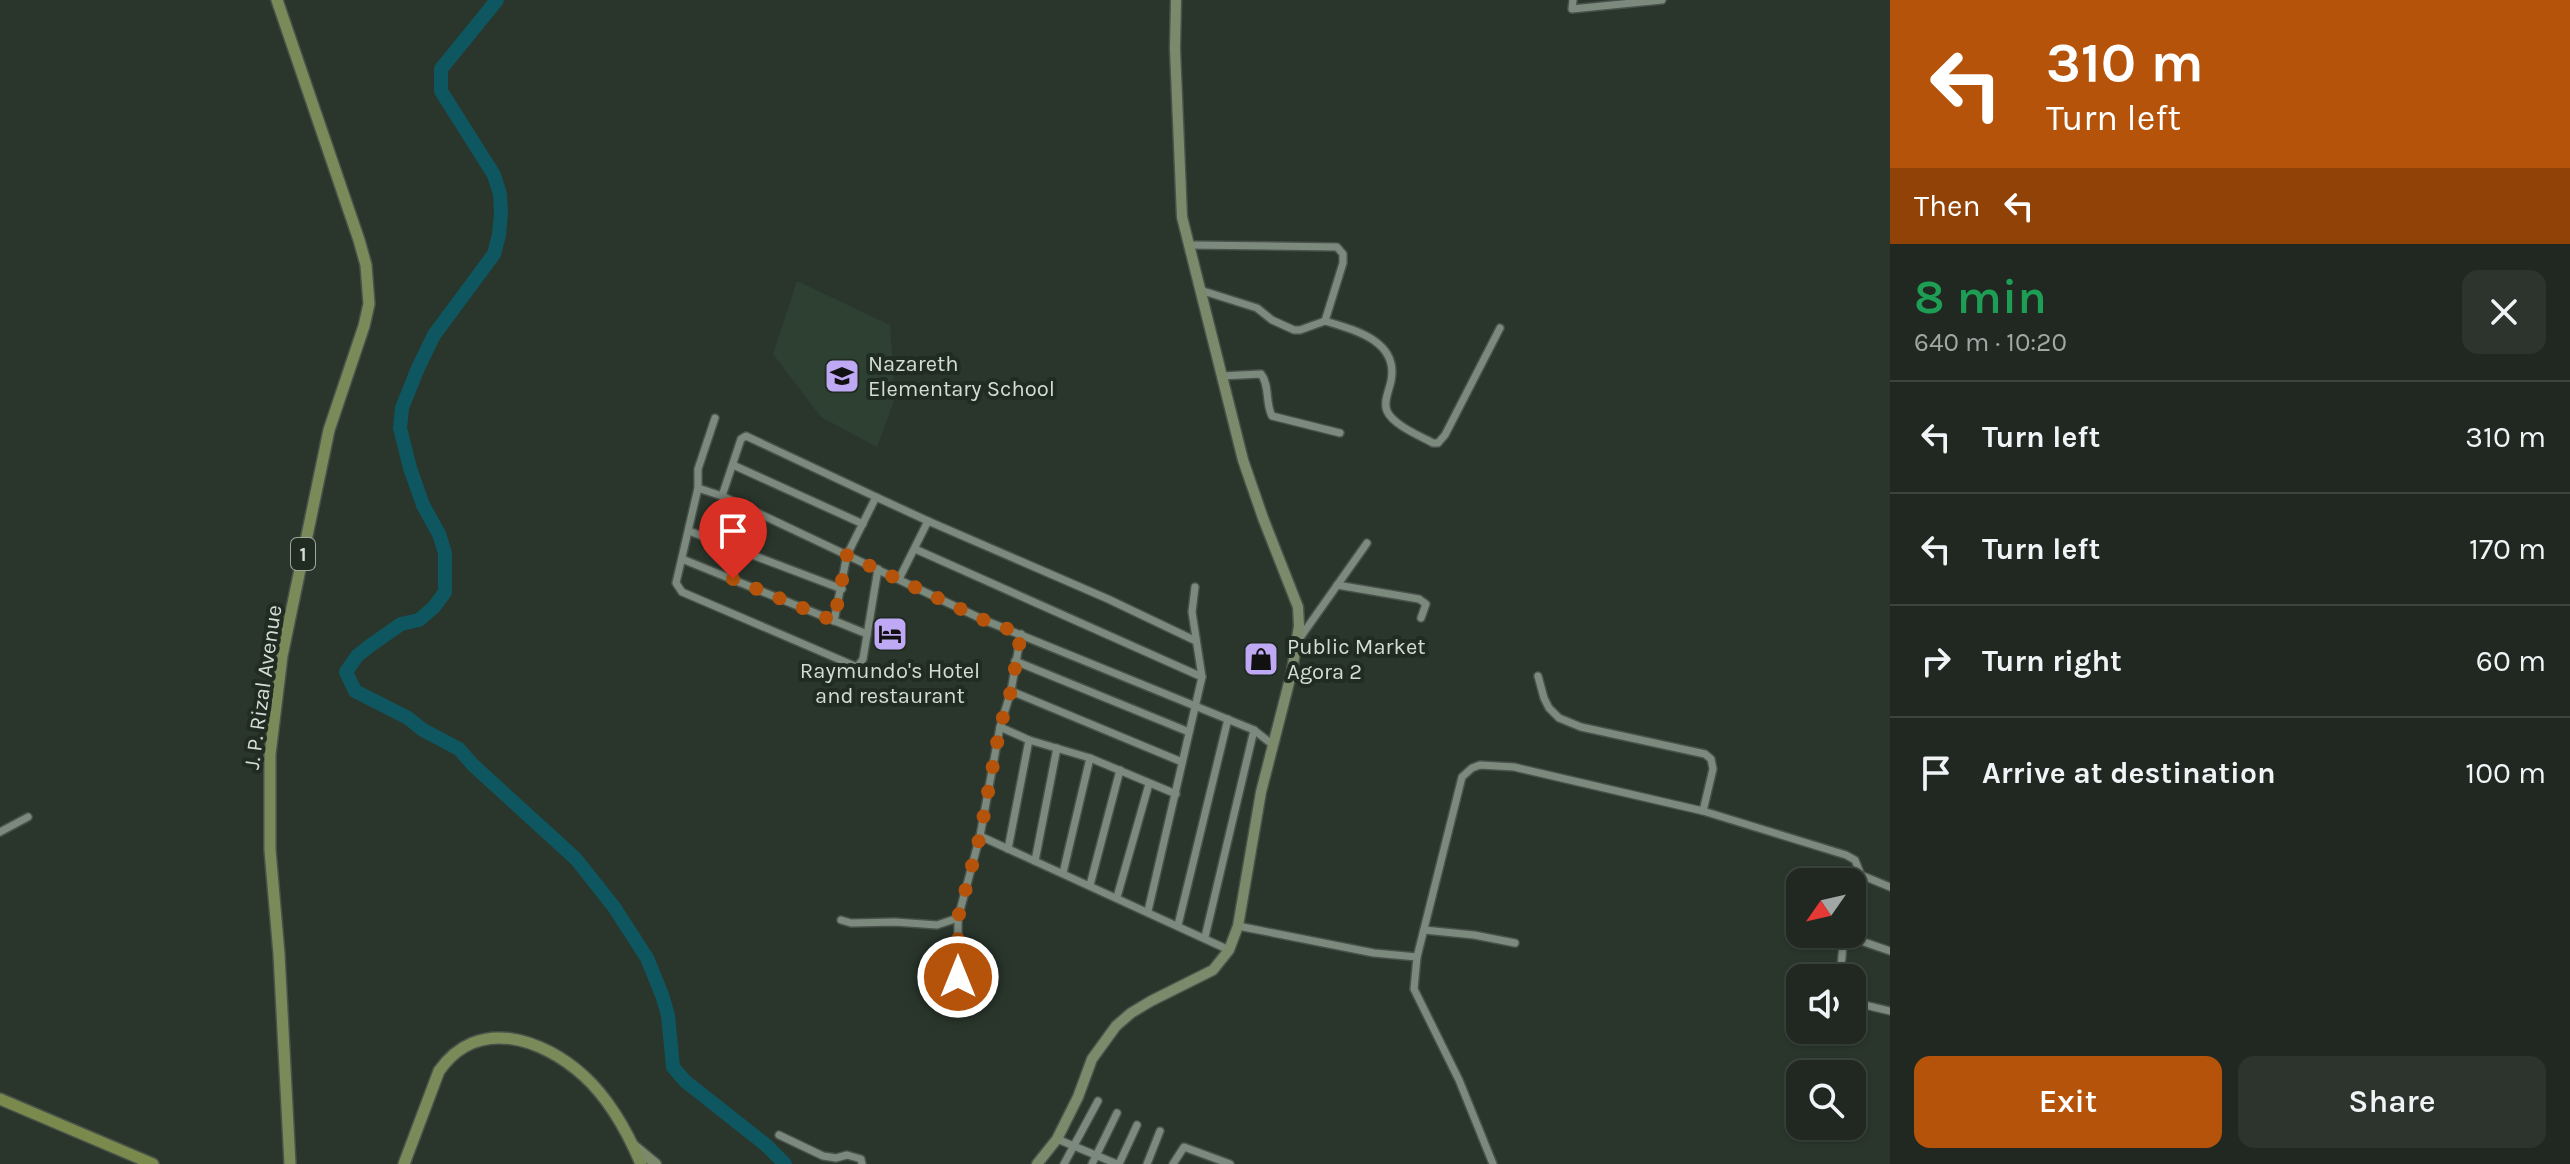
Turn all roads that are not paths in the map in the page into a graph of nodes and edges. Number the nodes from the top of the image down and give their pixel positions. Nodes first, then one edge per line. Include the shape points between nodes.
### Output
1 (277, 0) edge
2 (1176, 0) edge
3 (1573, 0) edge
4 (1662, 0) edge
5 (1624, 2) edge
6 (1189, 245) junction
7 (1200, 290) junction
8 (1325, 321) junction
9 (1500, 328) dead end
10 (1222, 376) junction
11 (715, 418) dead end
12 (1340, 433) dead end
13 (733, 465) junction
14 (698, 488) junction
15 (722, 496) junction
16 (876, 497) junction
17 (928, 521) junction
18 (863, 524) junction
19 (689, 531) junction
20 (1367, 543) dead end
21 (915, 549) junction
22 (847, 555) junction
23 (682, 559) junction
24 (878, 569) junction
25 (899, 579) junction
26 (1337, 585) junction
27 (1195, 587) dead end
28 (842, 589) junction
29 (1421, 618) dead end
30 (834, 621) junction
31 (867, 634) junction
32 (1021, 634) junction
33 (1196, 641) junction
34 (1296, 644) junction
35 (1015, 661) junction
36 (1538, 676) dead end
37 (1202, 677) junction
38 (1011, 691) junction
39 (1194, 707) junction
40 (1228, 719) junction
41 (1000, 727) junction
42 (1254, 730) junction
43 (1189, 732) junction
44 (1029, 740) junction
45 (1273, 745) junction
46 (1057, 748) junction
47 (1090, 758) junction
48 (1182, 762) junction
49 (1120, 770) junction
50 (1149, 784) junction
51 (1176, 794) junction
52 (1703, 811) junction
53 (28, 817) dead end
54 (0, 832) edge
55 (980, 836) junction
56 (1008, 849) junction
57 (1035, 861) junction
58 (1857, 868) edge
59 (1063, 873) junction
60 (1866, 878) edge
61 (1090, 885) junction
62 (1890, 887) edge
63 (1117, 897) junction
64 (1148, 911) junction
65 (958, 918) junction
66 (841, 920) dead end
67 (1178, 925) junction
68 (1238, 926) junction
69 (1424, 930) junction
70 (1205, 937) junction
71 (1515, 943) dead end
72 (1866, 943) edge
73 (1229, 950) junction
74 (1890, 951) edge
75 (1417, 957) junction
76 (940, 1005) dead end
77 (1866, 1005) edge
78 (1890, 1011) edge
79 (0, 1099) edge
80 (1098, 1101) dead end
81 (1117, 1113) dead end
82 (1137, 1125) dead end
83 (1160, 1131) dead end
84 (779, 1135) dead end
85 (1057, 1139) junction
86 (633, 1145) junction
87 (1074, 1145) junction
88 (1097, 1154) junction
89 (1202, 1154) junction
90 (153, 1164) edge
91 (290, 1164) edge
92 (404, 1164) edge
93 (641, 1164) edge
94 (656, 1164) edge
95 (862, 1164) edge
96 (1037, 1164) edge
97 (1064, 1164) edge
98 (1092, 1164) edge
99 (1118, 1164) edge
100 (1147, 1164) edge
101 (1173, 1164) edge
102 (1198, 1164) edge
103 (1228, 1164) edge
104 (1493, 1164) edge

1 - 91 main road, J. P. Rizal Avenue / 1 via 359,240 369,295 364,326 329,430 282,656 273,725 270,850
2 - 6 main road via 1180,190
3 - 5 street via 1572,9
4 - 5 street
6 - 7 main road
6 - 8 street via 1337,247 1343,263
7 - 8 street via 1257,308 1294,330
7 - 10 main road
8 - 9 street via 1366,336 1387,351 1392,372 1387,412 1433,443 1445,435
10 - 12 street via 1261,374 1272,416
10 - 34 main road via 1243,460 1298,607
11 - 14 street via 698,469
13 - 15 street
13 - 16 street via 746,436
13 - 18 street
14 - 15 street
14 - 19 street
15 - 22 street
16 - 17 street
16 - 18 street
17 - 21 street
17 - 33 street
18 - 22 street
19 - 23 street
19 - 28 street
20 - 26 street
21 - 25 street
21 - 37 street
22 - 24 street
22 - 28 street
23 - 30 street
23 - 31 street via 676,583 682,592 852,667 862,663
24 - 25 street
24 - 31 street
25 - 32 street
26 - 29 street via 1419,599 1426,604
26 - 34 street
27 - 33 street
28 - 30 street
30 - 31 street
32 - 35 street
32 - 39 street
33 - 37 street
34 - 45 main road
35 - 38 street
35 - 43 street
36 - 52 street via 1549,708 1559,718 1705,754 1713,769
37 - 39 street
38 - 41 street
38 - 48 street
39 - 40 street
39 - 43 street
40 - 42 street
40 - 67 street
41 - 44 street
41 - 55 street
42 - 45 street
42 - 70 street
43 - 48 street
44 - 46 street
44 - 56 street
45 - 68 main road
46 - 47 street
46 - 57 street
47 - 49 street
47 - 59 street
48 - 51 street
49 - 50 street
49 - 61 street
50 - 51 street
50 - 63 street
51 - 64 street
52 - 58 street via 1846,855
52 - 69 street via 1514,767 1472,768 1462,777
53 - 54 street
55 - 56 street
55 - 65 street
56 - 57 street
57 - 59 street
59 - 61 street
60 - 62 street
61 - 63 street
63 - 64 street
64 - 67 street
65 - 66 street via 937,925
65 - 76 street via 958,983 955,994
67 - 70 street
68 - 73 main road
68 - 75 street
69 - 71 street
69 - 75 street
70 - 73 street
72 - 74 street
73 - 85 main road via 1213,970 1131,1013 1103,1040
75 - 104 street via 1414,989
77 - 78 street
79 - 90 highway
80 - 87 street
81 - 88 street
82 - 99 street
83 - 100 street
84 - 95 street via 823,1156 847,1155
85 - 87 street
85 - 96 main road
86 - 92 main road via 615,1114 563,1060 523,1042 493,1037 470,1042 439,1071
86 - 93 main road
86 - 94 main road
87 - 88 street
87 - 97 street
88 - 98 street
88 - 99 street
89 - 101 street via 1184,1147
89 - 102 street
89 - 103 street

